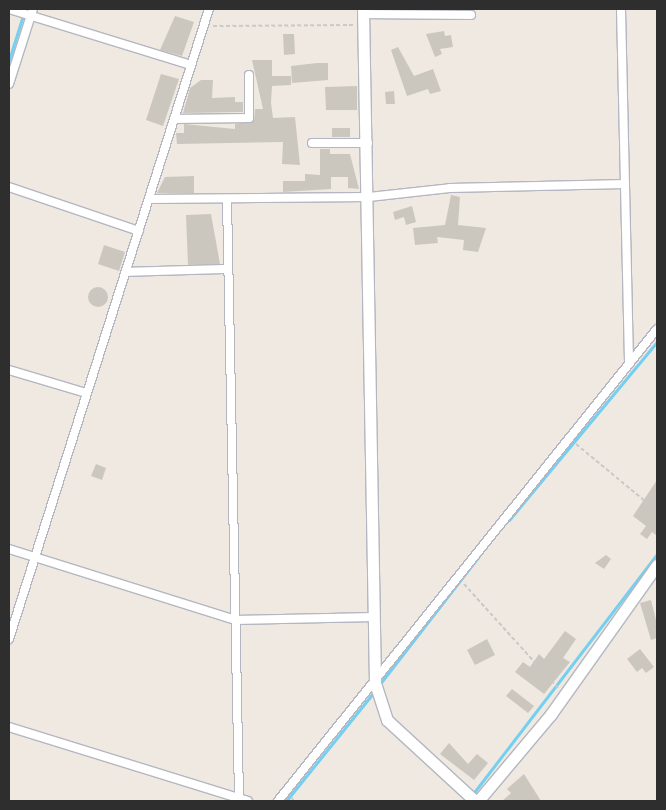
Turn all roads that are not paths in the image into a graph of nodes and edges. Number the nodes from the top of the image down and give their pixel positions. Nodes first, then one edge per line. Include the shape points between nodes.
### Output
1 (9, 9) edge
2 (208, 9) edge
3 (621, 9) edge
4 (32, 12) edge
5 (471, 15) dead end
6 (363, 16) edge
7 (191, 66) junction
8 (249, 76) dead end
9 (9, 84) edge
10 (174, 119) junction
11 (312, 143) dead end
12 (368, 143) junction
13 (625, 184) junction
14 (9, 187) edge
15 (370, 197) junction
16 (226, 199) junction
17 (150, 200) junction
18 (139, 231) junction
19 (228, 269) junction
20 (126, 272) junction
21 (657, 329) edge
22 (629, 364) junction
23 (9, 370) edge
24 (86, 393) junction
25 (9, 549) edge
26 (35, 557) junction
27 (657, 565) edge
28 (374, 617) junction
29 (235, 620) junction
30 (9, 639) edge
31 (375, 682) junction
32 (9, 727) edge
33 (239, 798) junction
34 (248, 801) edge
35 (278, 801) edge
36 (477, 801) edge

1 - 4 street
2 - 7 street
3 - 13 street
4 - 7 street
4 - 9 street
5 - 6 street
6 - 12 street
7 - 10 street
8 - 10 street via 249,118
10 - 17 street
11 - 12 street
12 - 15 street
13 - 15 street via 450,188
13 - 22 street
14 - 18 street
15 - 16 street
15 - 28 street via 368,444
16 - 17 street
16 - 19 street
17 - 18 street
18 - 20 street
19 - 20 street
19 - 29 street
20 - 24 street
21 - 22 street
22 - 31 street
23 - 24 street
24 - 26 street
25 - 26 street
26 - 29 street
26 - 30 street
27 - 36 street via 565,695
28 - 29 street
28 - 31 street
29 - 33 street
31 - 35 street
31 - 36 street via 387,720
32 - 33 street
33 - 34 street

